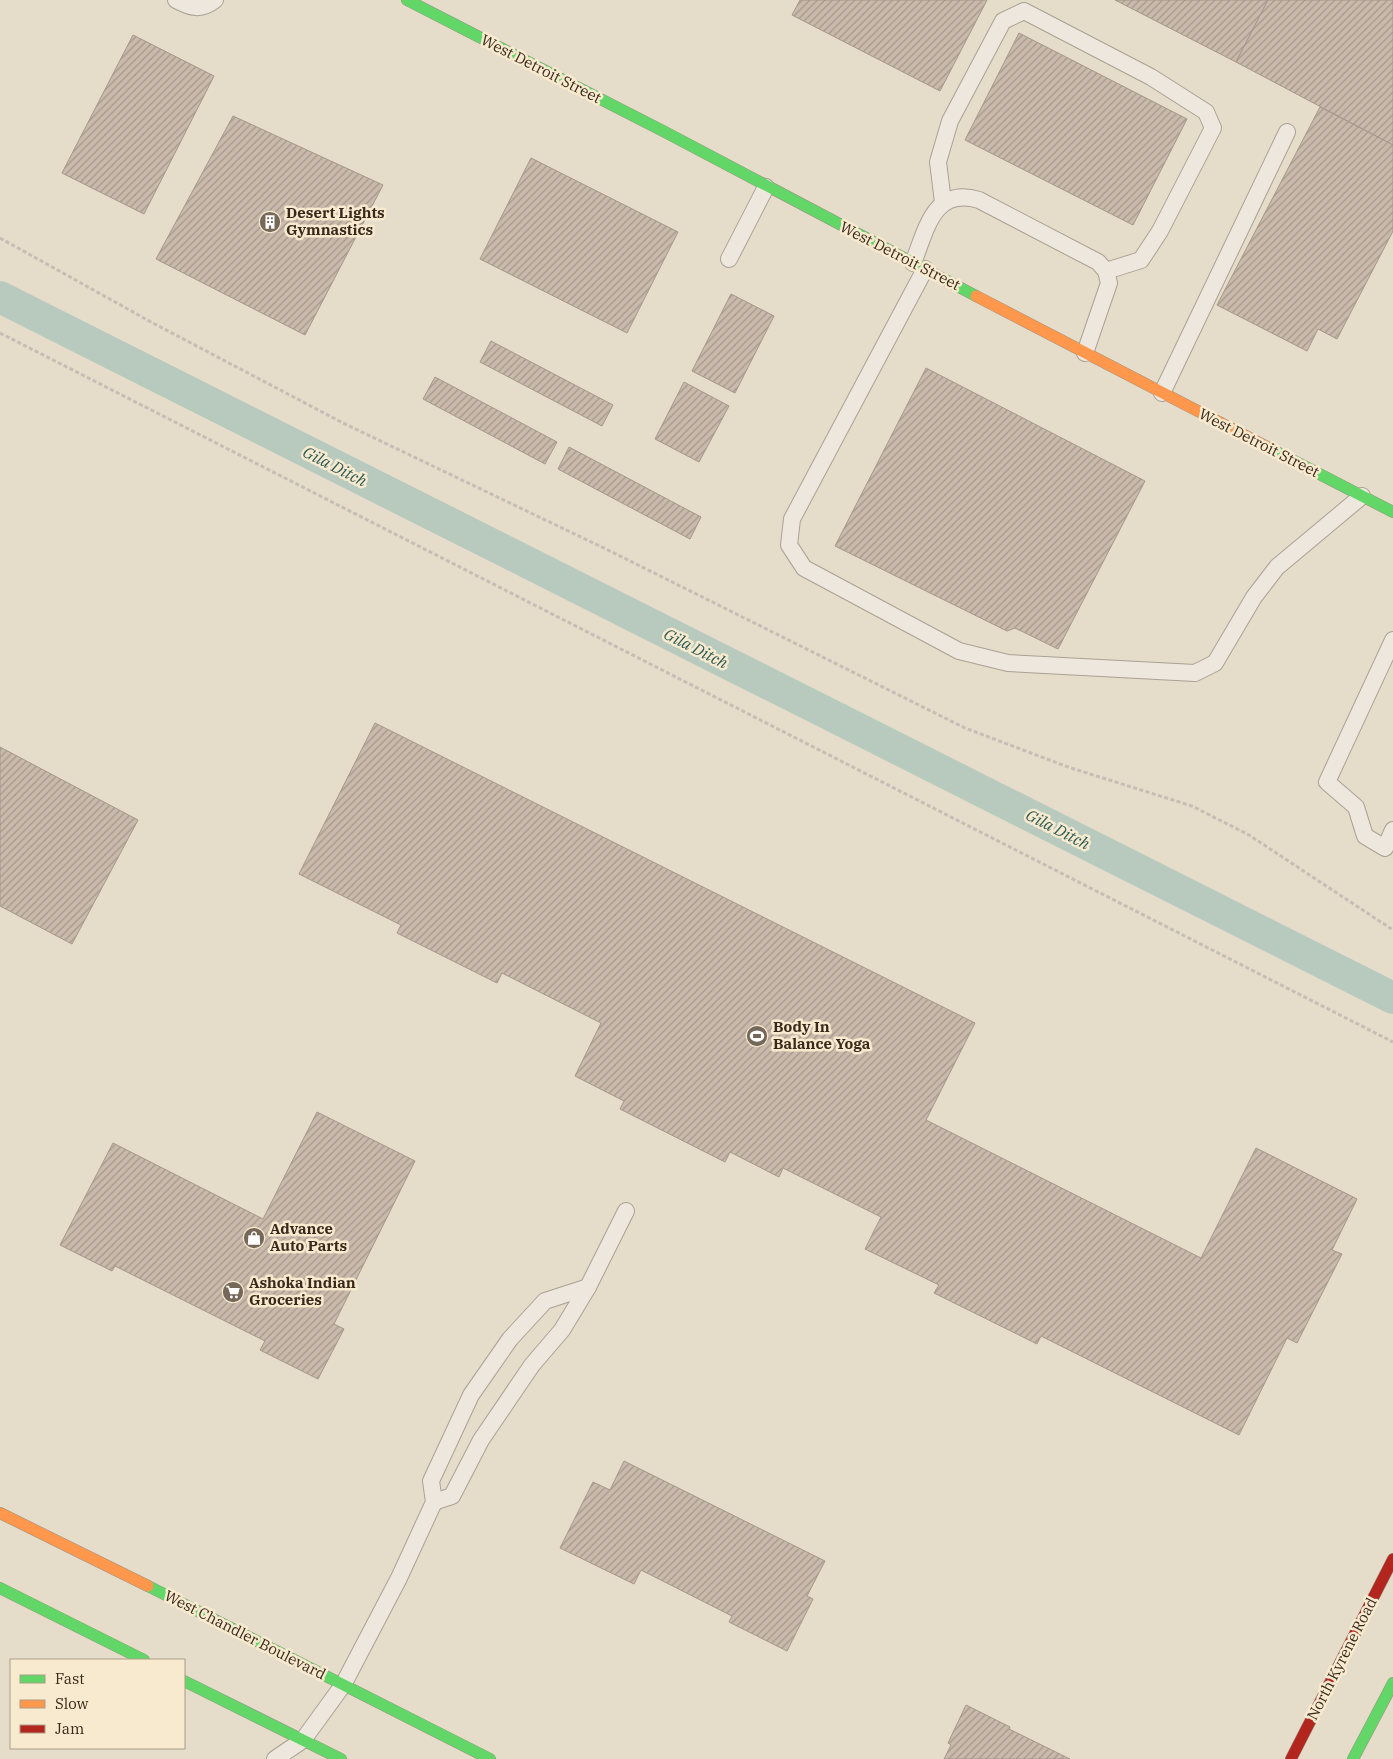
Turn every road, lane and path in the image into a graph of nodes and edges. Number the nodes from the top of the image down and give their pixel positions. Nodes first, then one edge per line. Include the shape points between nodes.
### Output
1 (176, 0) edge
2 (215, 0) edge
3 (406, 0) edge
4 (432, 6) edge
5 (1287, 132) dead end
6 (766, 187) junction
7 (944, 202) junction
8 (0, 238) edge
9 (729, 259) dead end
10 (919, 266) junction
11 (1106, 271) junction
12 (0, 333) edge
13 (1085, 353) junction
14 (1162, 393) junction
15 (1362, 496) junction
16 (1393, 512) edge
17 (1393, 640) edge
18 (1393, 830) edge
19 (1393, 930) edge
20 (1393, 1042) edge
21 (626, 1211) dead end
22 (588, 1287) junction
23 (434, 1502) junction
24 (0, 1513) edge
25 (1393, 1559) edge
26 (0, 1588) edge
27 (142, 1659) edge
28 (185, 1682) edge
29 (1393, 1683) edge
30 (343, 1685) junction
31 (302, 1740) junction
32 (275, 1759) edge
33 (300, 1759) edge
34 (341, 1759) edge
35 (490, 1759) edge
36 (1291, 1759) edge
37 (1353, 1759) edge

1 - 2 lane via 197,8
3 - 4 main road, West Detroit Street
4 - 6 main road, West Detroit Street
5 - 14 lane
6 - 9 lane
6 - 10 main road, West Detroit Street
7 - 10 lane via 934,212
7 - 11 lane via 967,196 979,200 1098,262
7 - 11 lane via 938,162 950,121 1003,21 1024,11 1152,76 1206,112 1213,128 1160,231 1141,260
8 - 19 path via 343,423 600,546 965,728 1068,767 1192,806 1249,835
10 - 13 main road, West Detroit Street
10 - 15 lane via 792,518 789,545 804,568 959,650 1008,663 1194,673 1215,663 1276,567
11 - 13 lane via 1109,283 1106,295
12 - 20 path
13 - 14 main road, West Detroit Street
14 - 15 main road, West Detroit Street
15 - 16 main road, West Detroit Street
17 - 18 lane via 1327,782 1356,807 1365,836 1385,848
21 - 22 lane
22 - 23 lane via 562,1330 532,1365 481,1440 452,1496
22 - 23 lane via 545,1301 510,1339 471,1395 431,1481
23 - 30 lane via 399,1578
24 - 30 main road, West Chandler Boulevard
25 - 36 main road, North Kyrene Road
26 - 27 main road
28 - 31 main road
29 - 37 main road
30 - 31 lane
30 - 35 main road, West Chandler Boulevard
31 - 32 lane
31 - 33 lane
31 - 34 main road

